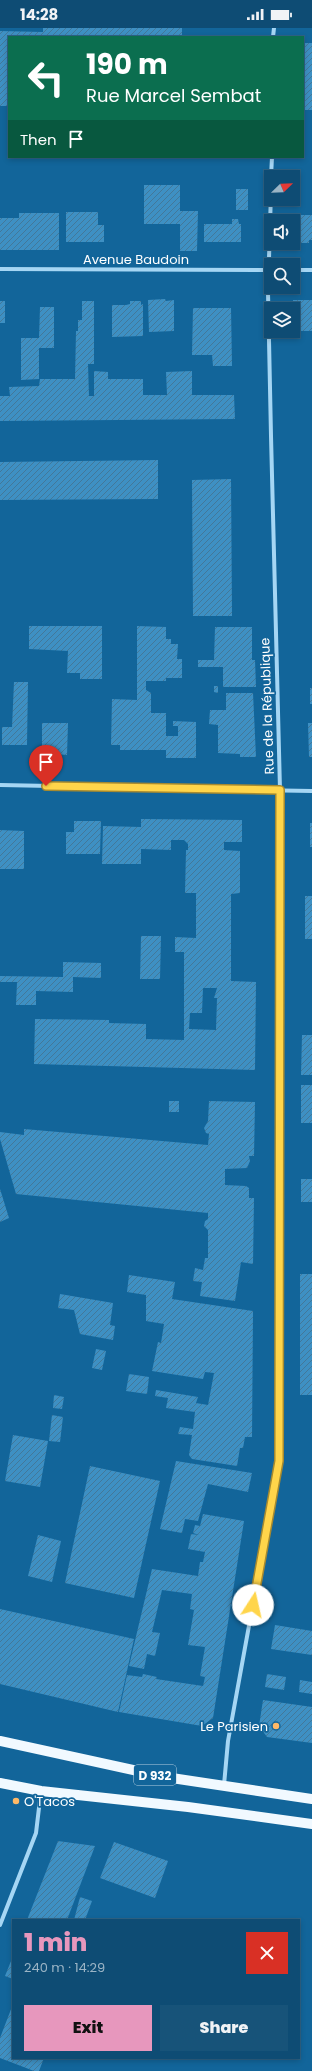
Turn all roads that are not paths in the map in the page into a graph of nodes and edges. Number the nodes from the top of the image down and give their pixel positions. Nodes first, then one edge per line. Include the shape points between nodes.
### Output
1 (272, 158) edge
2 (271, 170) edge
3 (271, 206) edge
4 (270, 258) edge
5 (0, 269) edge
6 (264, 270) edge
7 (300, 270) edge
8 (312, 270) edge
9 (270, 294) edge
10 (0, 785) edge
11 (280, 790) junction
12 (312, 791) edge
13 (0, 1741) edge
14 (0, 1783) edge
15 (224, 1785) junction
16 (41, 1791) junction
17 (312, 1799) edge
18 (312, 1824) edge
19 (0, 1925) edge

1 - 2 street
3 - 4 street, Rue de la République
5 - 6 street, Avenue Baudoin
7 - 8 street
9 - 11 street, Rue de la République via 270,428
10 - 11 street
11 - 12 street
11 - 15 street, Rue de la République via 279,1461 228,1741
13 - 15 main road, D 932 via 165,1777
14 - 16 main road, D 932
15 - 17 main road, D 932
16 - 18 main road, D 932
16 - 19 street via 36,1833

